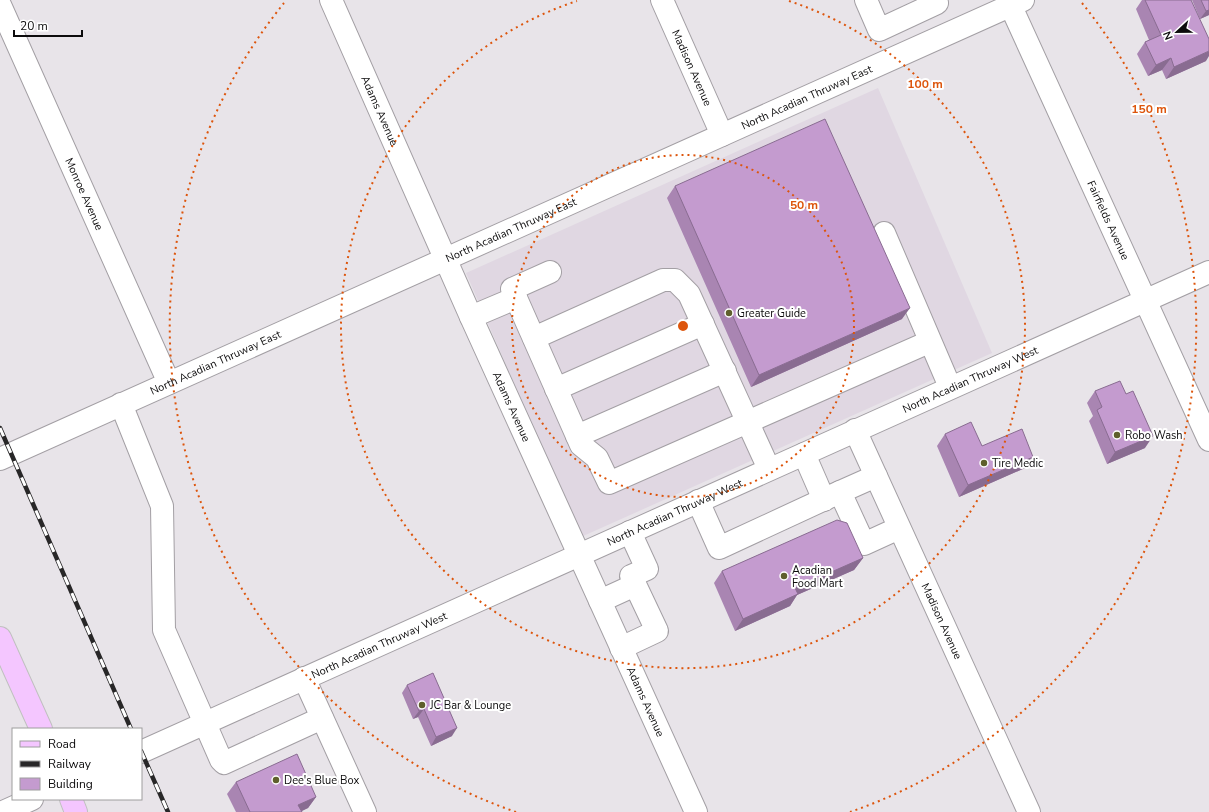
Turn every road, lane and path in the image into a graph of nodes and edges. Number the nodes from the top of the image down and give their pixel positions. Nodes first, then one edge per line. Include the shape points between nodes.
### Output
1 (331, 0) edge
2 (662, 0) edge
3 (866, 0) edge
4 (935, 0) edge
5 (1014, 2) edge
6 (0, 5) edge
7 (722, 135) junction
8 (884, 233) dead end
9 (446, 259) junction
10 (550, 272) dead end
11 (1209, 272) edge
12 (516, 298) junction
13 (1145, 301) junction
14 (471, 317) junction
15 (703, 324) junction
16 (534, 338) junction
17 (929, 342) junction
18 (725, 371) junction
19 (169, 383) junction
20 (950, 387) junction
21 (556, 389) junction
22 (121, 404) junction
23 (748, 422) junction
24 (855, 430) junction
25 (577, 436) junction
26 (1209, 440) edge
27 (804, 454) junction
28 (0, 459) edge
29 (769, 469) junction
30 (876, 476) junction
31 (832, 496) junction
32 (698, 501) junction
33 (899, 528) junction
34 (630, 532) junction
35 (580, 555) junction
36 (635, 585) junction
37 (600, 601) junction
38 (0, 638) edge
39 (622, 648) junction
40 (304, 678) junction
41 (322, 718) junction
42 (205, 723) junction
43 (40, 728) edge
44 (142, 752) edge
45 (30, 800) edge
46 (71, 800) edge
47 (3, 812) edge
48 (76, 812) edge
49 (364, 812) edge
50 (696, 812) edge
51 (1029, 812) edge

1 - 9 street, Adams Avenue
2 - 7 street, Madison Avenue
3 - 4 street via 879,30 937,4
5 - 7 street, North Acadian Thruway East
5 - 13 street, Fairfields Avenue
6 - 19 street, Monroe Avenue
7 - 9 street, North Acadian Thruway East
8 - 17 street
9 - 14 street, Adams Avenue
9 - 19 street, North Acadian Thruway East
10 - 12 street via 512,289
11 - 13 street, North Acadian Thruway West
12 - 14 street
12 - 16 street
13 - 20 street, North Acadian Thruway West
13 - 26 street, Fairfields Avenue
14 - 35 street, Adams Avenue
15 - 16 street via 689,294 675,280 663,280
15 - 18 street
15 - 21 street
16 - 21 street
17 - 20 street
17 - 23 street
18 - 23 street
18 - 25 street
19 - 22 street, North Acadian Thruway East
20 - 24 street, North Acadian Thruway West
21 - 25 street
22 - 28 street, North Acadian Thruway East
22 - 42 street via 162,506 164,630
23 - 25 street via 609,483 597,458 581,445
23 - 29 street
24 - 27 street, North Acadian Thruway West
24 - 30 street, Madison Avenue
27 - 29 street, North Acadian Thruway West
27 - 31 street
29 - 32 street, North Acadian Thruway West
30 - 31 street
30 - 33 street, Madison Avenue
31 - 32 street via 719,548
31 - 33 street via 864,544
32 - 34 street, North Acadian Thruway West
33 - 51 street, Madison Avenue
34 - 35 street, North Acadian Thruway West
34 - 36 street via 647,569 631,576
35 - 37 street, Adams Avenue
35 - 40 street, North Acadian Thruway West
36 - 37 street
36 - 39 street via 657,631
37 - 39 street, Adams Avenue
38 - 43 main road
39 - 50 street, Adams Avenue
40 - 41 street
40 - 42 street, North Acadian Thruway West
41 - 42 street via 224,763
41 - 49 street
42 - 44 street, North Acadian Thruway West
45 - 47 street
46 - 48 main road

